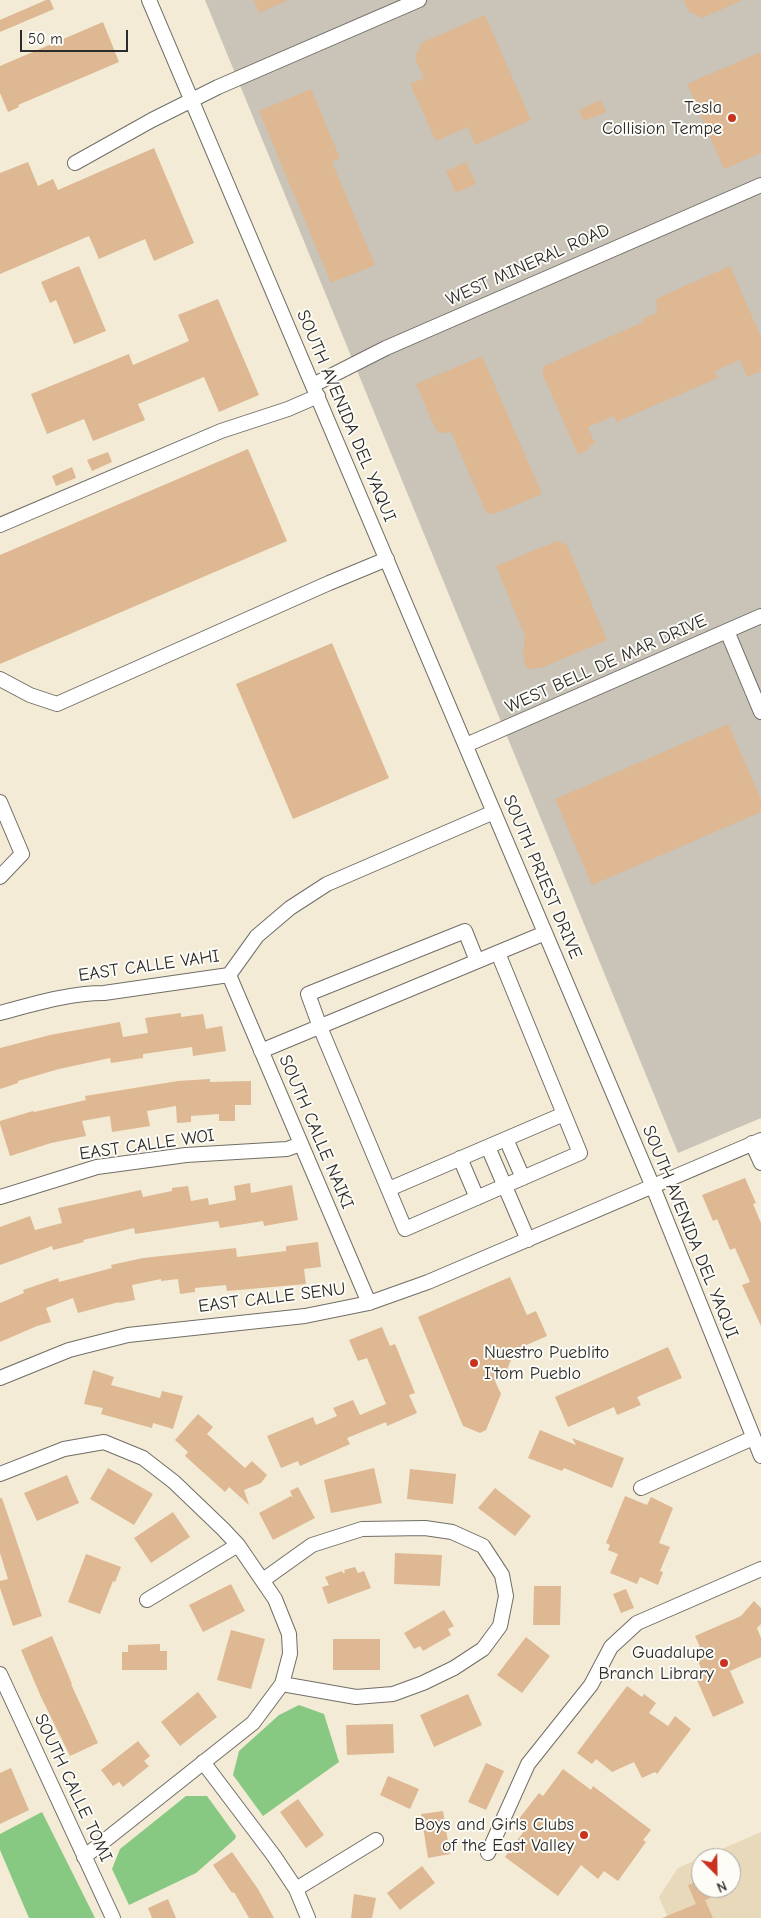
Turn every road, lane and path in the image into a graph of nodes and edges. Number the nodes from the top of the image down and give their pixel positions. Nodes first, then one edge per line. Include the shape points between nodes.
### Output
1 (149, 0) edge
2 (419, 0) edge
3 (192, 100) junction
4 (75, 163) dead end
5 (761, 184) edge
6 (315, 391) junction
7 (0, 525) edge
8 (387, 559) junction
9 (761, 616) edge
10 (727, 631) junction
11 (0, 679) edge
12 (761, 712) edge
13 (466, 745) junction
14 (0, 802) edge
15 (494, 812) junction
16 (0, 877) edge
17 (545, 933) junction
18 (498, 952) junction
19 (477, 961) junction
20 (229, 975) junction
21 (0, 1013) edge
22 (584, 1023) joint
23 (320, 1027) junction
24 (261, 1051) junction
25 (564, 1114) junction
26 (506, 1139) junction
27 (757, 1141) edge
28 (301, 1144) junction
29 (488, 1147) junction
30 (460, 1158) junction
31 (761, 1163) edge
32 (523, 1178) junction
33 (504, 1186) junction
34 (653, 1187) junction
35 (388, 1189) junction
36 (0, 1197) edge
37 (477, 1198) junction
38 (528, 1240) junction
39 (369, 1303) junction
40 (0, 1378) edge
41 (754, 1438) junction
42 (761, 1456) edge
43 (0, 1474) edge
44 (641, 1488) dead end
45 (238, 1546) junction
46 (761, 1569) edge
47 (263, 1580) junction
48 (147, 1600) dead end
49 (0, 1674) edge
50 (282, 1684) junction
51 (203, 1762) junction
52 (376, 1840) dead end
53 (488, 1854) dead end
54 (84, 1857) junction
55 (296, 1889) junction
56 (112, 1918) edge
57 (308, 1918) edge

1 - 3 street
2 - 3 street
3 - 4 street
3 - 6 street, SOUTH AVENIDA DEL YAQUI
5 - 6 street, WEST MINERAL ROAD via 386,348
6 - 7 street, WEST MINERAL ROAD via 288,409 221,431
6 - 8 street, SOUTH AVENIDA DEL YAQUI
8 - 11 street via 57,704 30,695
8 - 13 street, SOUTH AVENIDA DEL YAQUI
9 - 10 street, WEST BELL DE MAR DRIVE
10 - 12 street
10 - 13 street, WEST BELL DE MAR DRIVE
13 - 15 street, SOUTH PRIEST DRIVE
14 - 16 street via 22,854
15 - 17 street, SOUTH PRIEST DRIVE
15 - 20 street, EAST CALLE VAHI via 327,884 290,908 257,936
17 - 18 street
17 - 22 street, SOUTH PRIEST DRIVE
18 - 19 street
18 - 25 street
19 - 23 street
19 - 23 street via 466,932 308,994
20 - 21 street, EAST CALLE VAHI via 89,993
20 - 24 street, SOUTH CALLE NAIKI
22 - 34 street, SOUTH AVENIDA DEL YAQUI
23 - 24 street
23 - 35 street
24 - 28 street, SOUTH CALLE NAIKI
25 - 26 street
25 - 32 street via 580,1153
26 - 29 street
26 - 32 street
27 - 31 street
27 - 34 street, EAST CALLE SENU
28 - 36 street, EAST CALLE WOI via 287,1149 186,1155 97,1167
28 - 39 street, SOUTH CALLE NAIKI
29 - 30 street
29 - 33 street
30 - 35 street
30 - 37 street
32 - 33 street
33 - 37 street
33 - 38 street
34 - 38 street, EAST CALLE SENU
34 - 41 street, SOUTH AVENIDA DEL YAQUI
35 - 37 street via 406,1229
38 - 39 street, EAST CALLE SENU
39 - 40 street, EAST CALLE SENU via 305,1316 128,1335 69,1350
41 - 42 street, SOUTH AVENIDA DEL YAQUI
41 - 44 street
43 - 45 street via 64,1449 104,1442 153,1465
45 - 47 street
45 - 48 street
46 - 53 street via 637,1624 611,1647 591,1685 528,1764
47 - 50 street via 275,1599 288,1634 290,1654
47 - 50 street via 312,1545 362,1529 425,1528 452,1532 483,1546 502,1575 506,1596 500,1626 483,1649 431,1679 392,1694 356,1697
49 - 54 street, SOUTH CALLE TOMI
50 - 51 street via 253,1723
51 - 54 street
51 - 55 street
52 - 55 street
54 - 56 street, SOUTH CALLE TOMI
55 - 57 street

